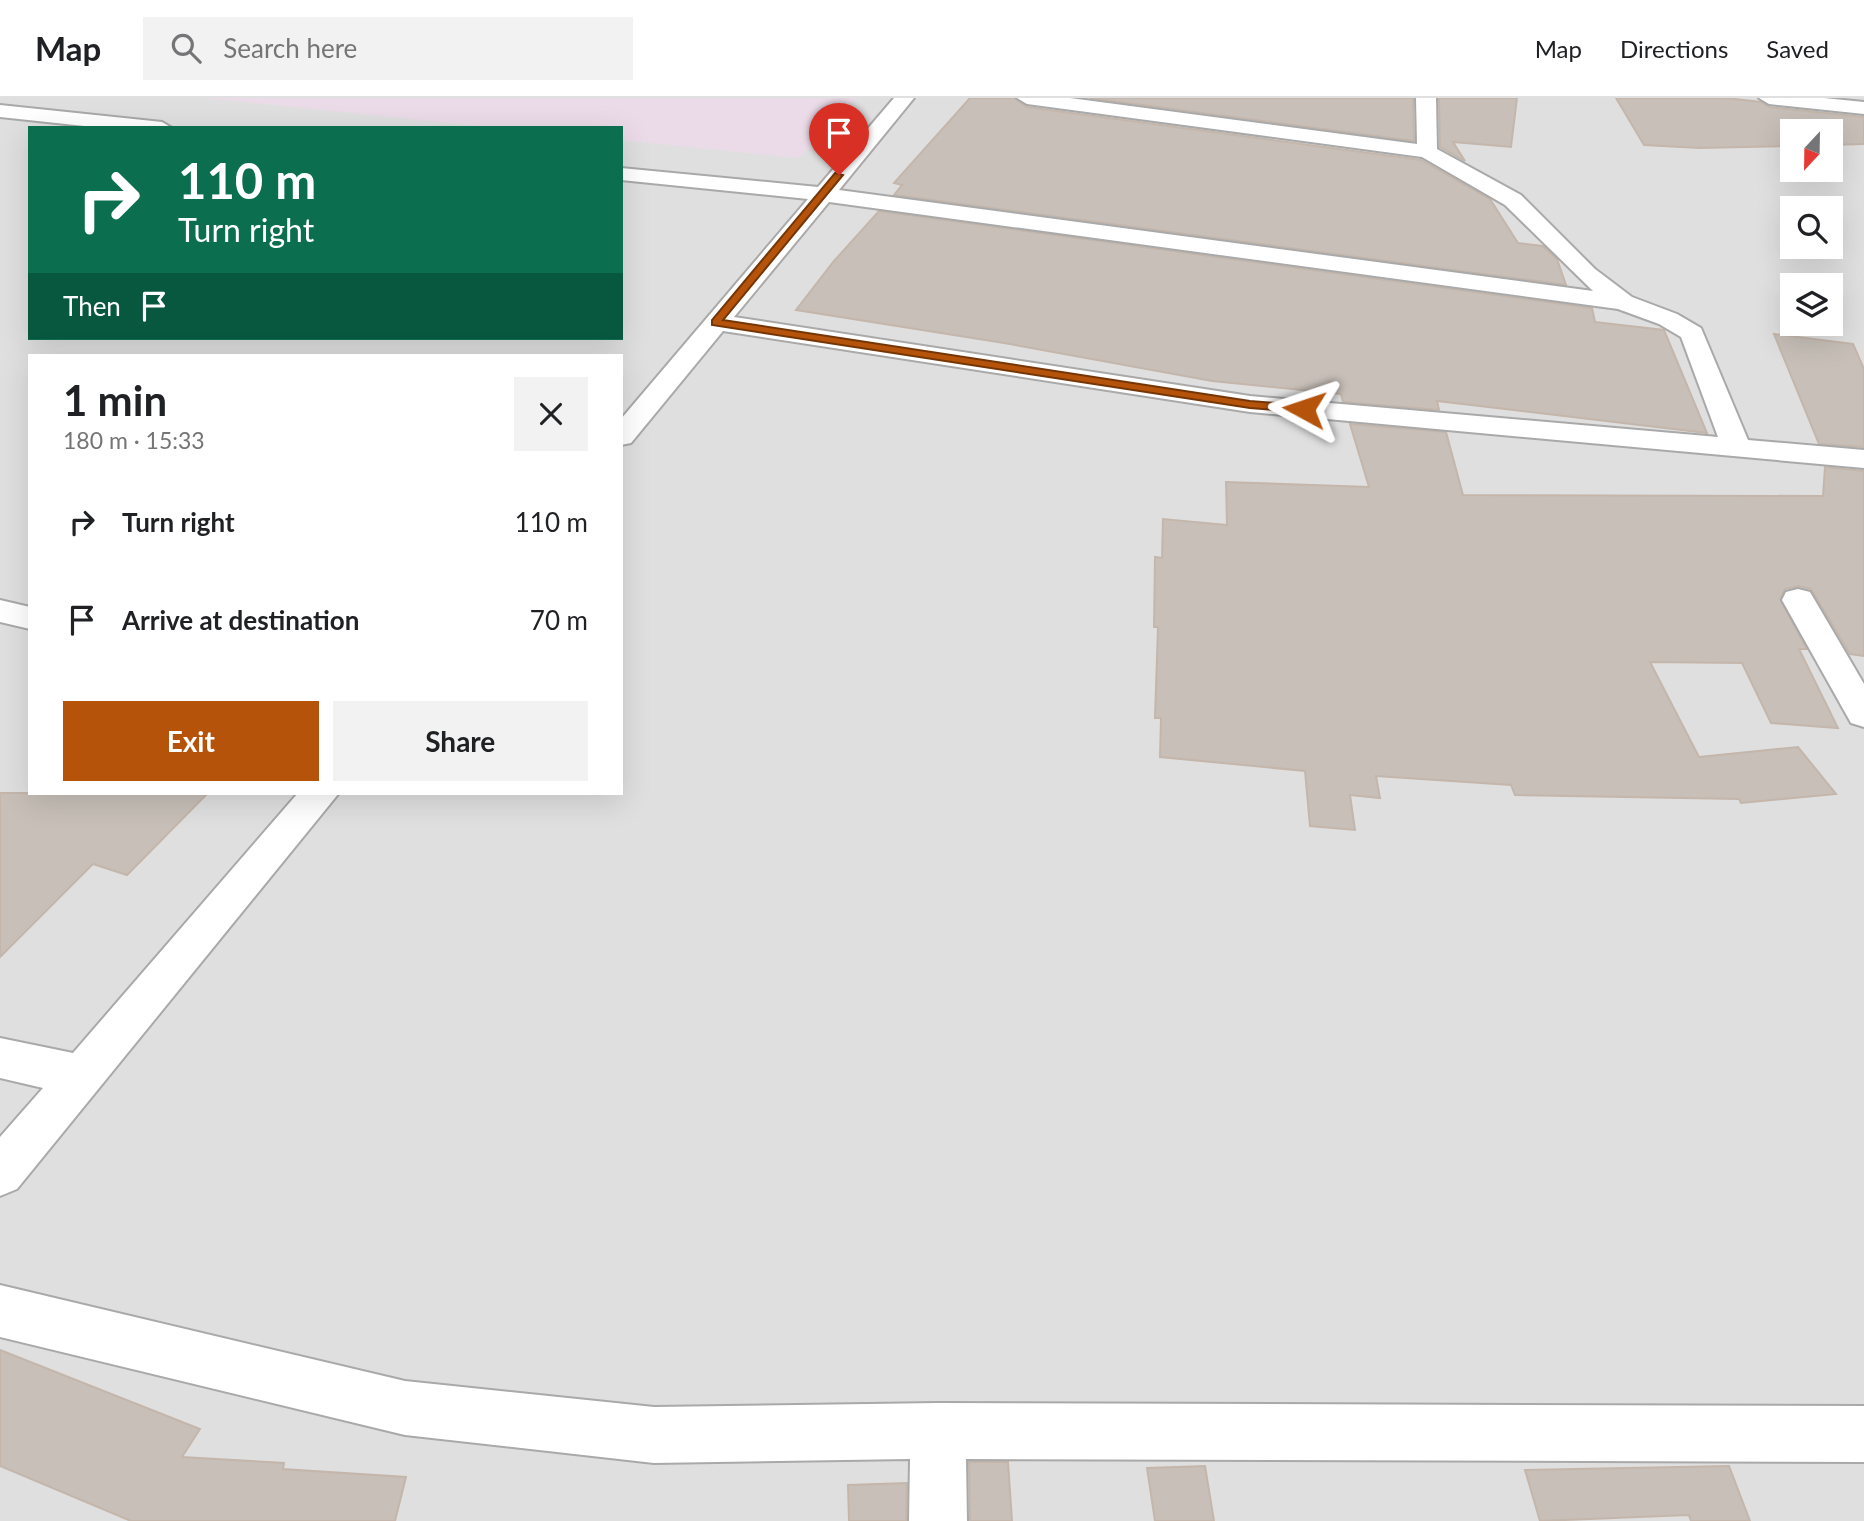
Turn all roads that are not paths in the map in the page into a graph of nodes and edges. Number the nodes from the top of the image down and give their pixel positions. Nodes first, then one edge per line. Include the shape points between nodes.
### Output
1 (904, 98) edge
2 (1027, 98) edge
3 (1426, 98) edge
4 (1769, 98) edge
5 (1864, 108) edge
6 (0, 111) edge
7 (143, 126) edge
8 (1427, 152) junction
9 (623, 174) edge
10 (822, 194) junction
11 (1623, 302) junction
12 (716, 322) junction
13 (623, 435) edge
14 (1736, 446) junction
15 (1864, 459) edge
16 (1798, 600) dead end
17 (0, 611) edge
18 (28, 618) edge
19 (1864, 714) edge
20 (318, 795) edge
21 (0, 1058) edge
22 (81, 1075) junction
23 (0, 1173) edge
24 (0, 1311) edge
25 (938, 1431) junction
26 (1864, 1434) edge
27 (937, 1521) edge

1 - 10 street
2 - 8 street
3 - 8 street
4 - 5 street
6 - 7 street
8 - 11 street via 1513,200 1587,274
9 - 10 street
10 - 11 street
10 - 12 street
11 - 14 street via 1692,333
12 - 13 street
12 - 14 street via 1250,404
14 - 15 street
16 - 19 street
17 - 18 street
20 - 22 street
21 - 22 street
22 - 23 street
24 - 25 street via 405,1408 654,1435
25 - 26 street
25 - 27 street

